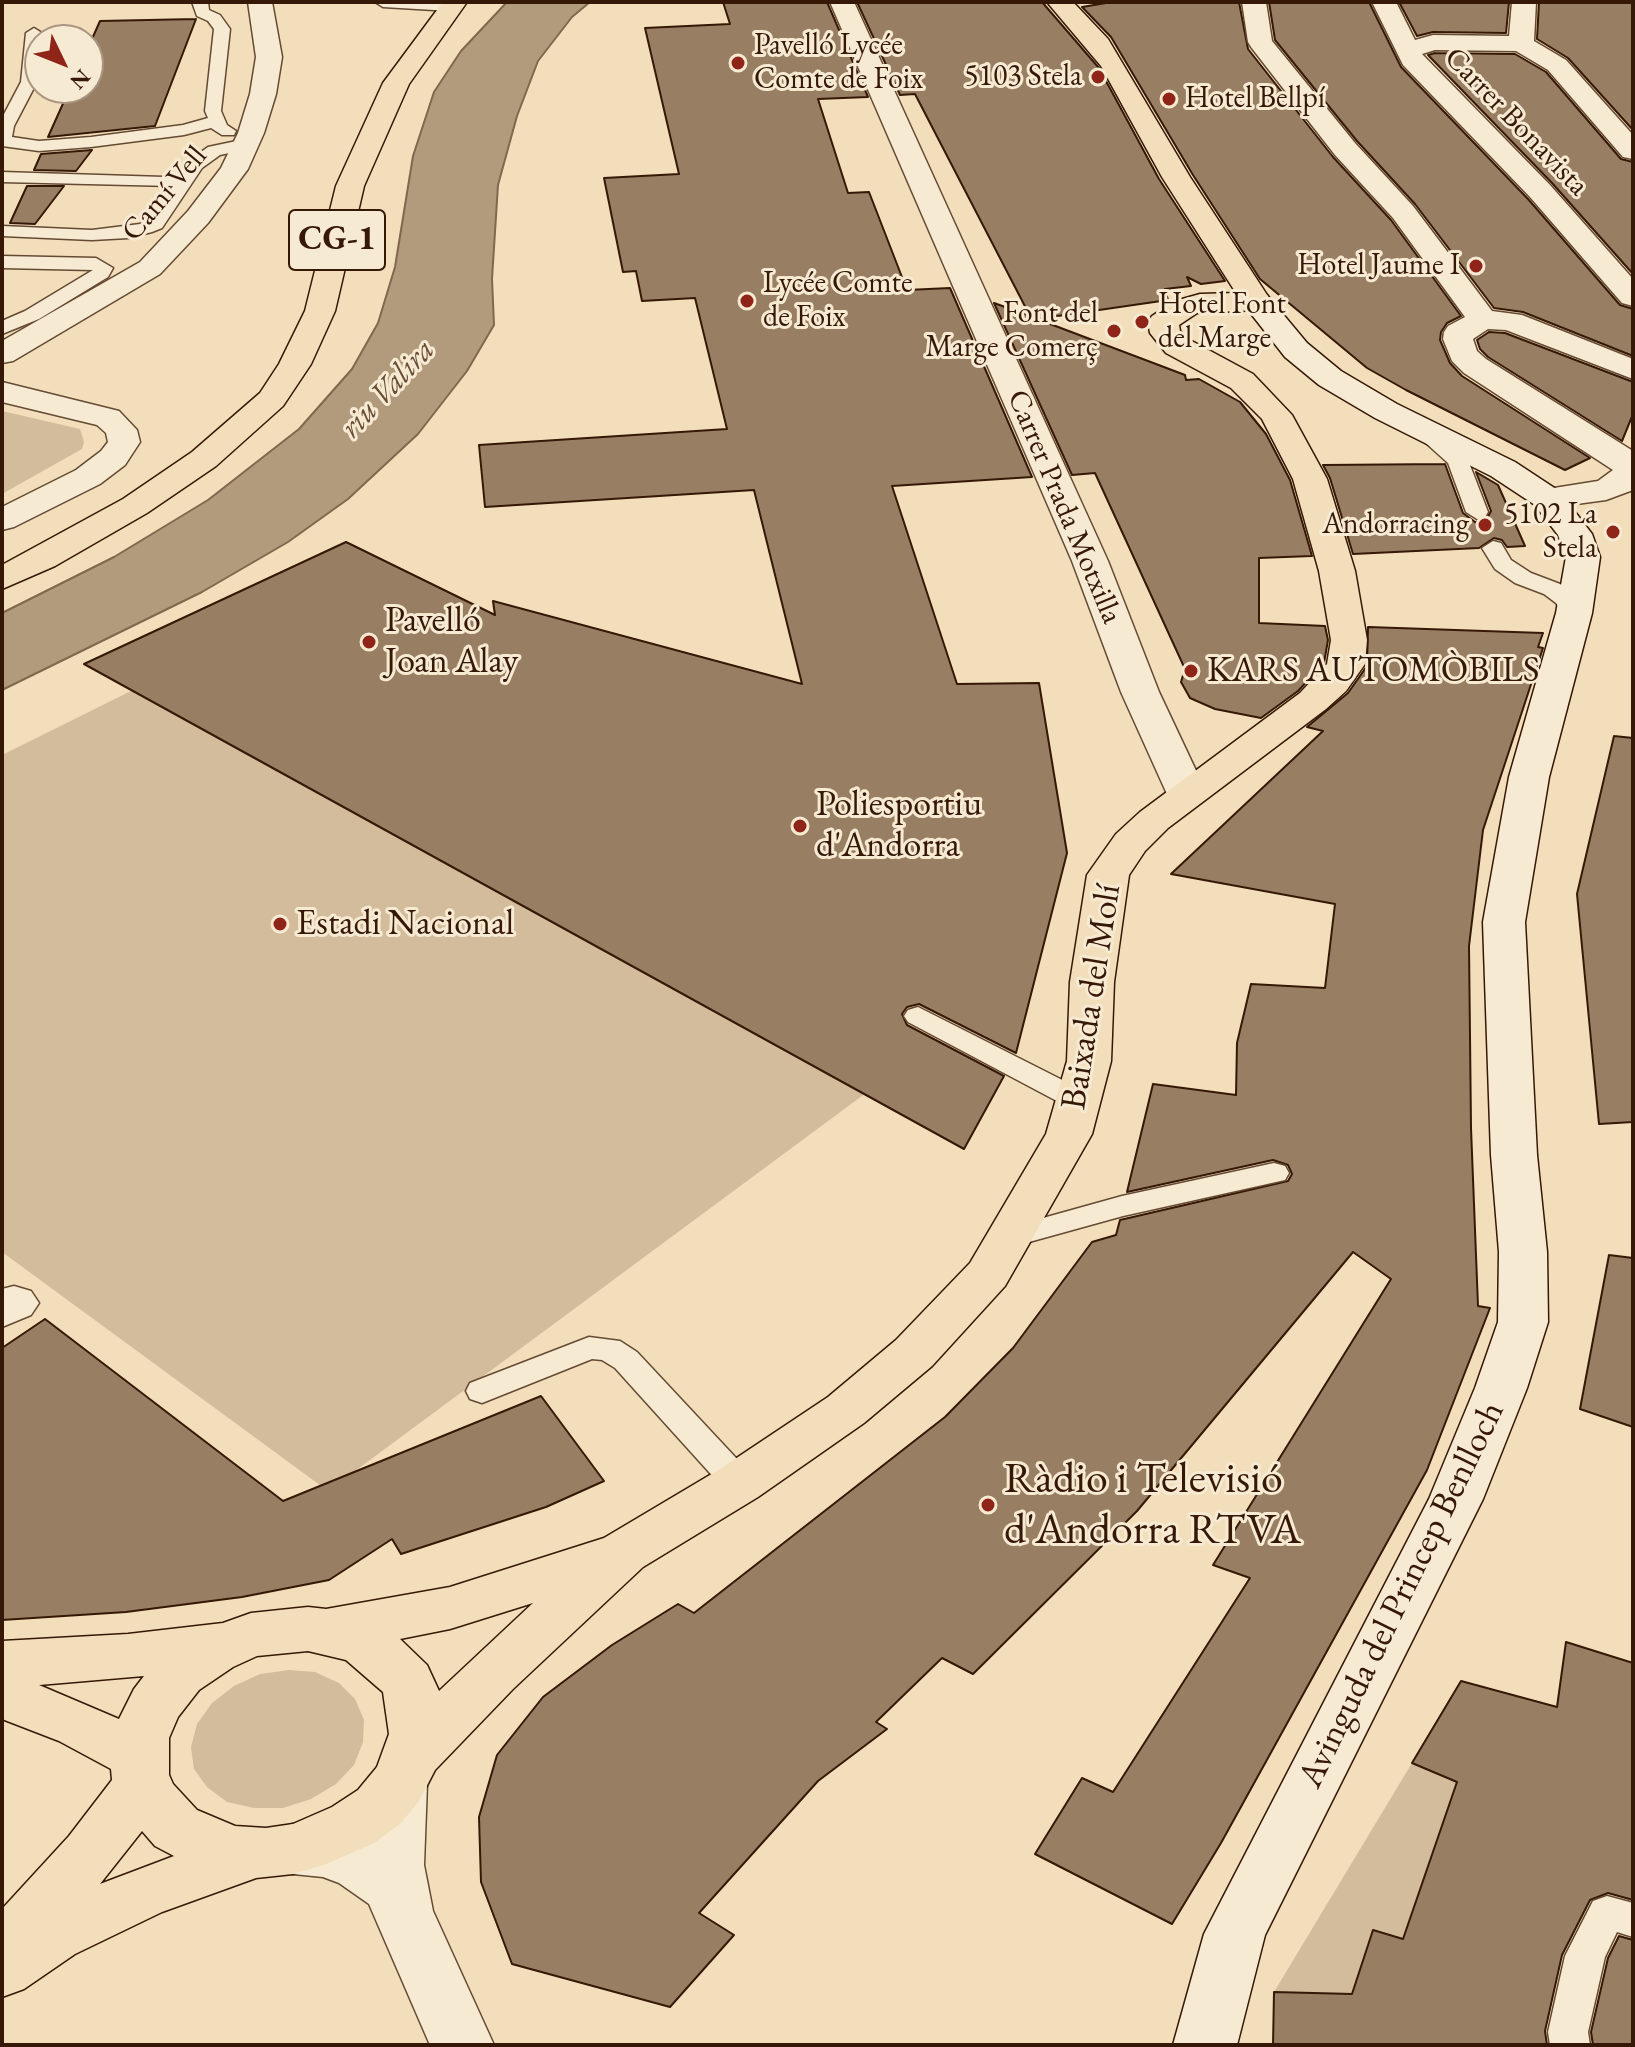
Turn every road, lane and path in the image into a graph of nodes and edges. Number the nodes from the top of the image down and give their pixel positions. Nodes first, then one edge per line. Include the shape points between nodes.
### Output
1 (200, 2) edge
2 (260, 2) edge
3 (383, 2) edge
4 (842, 2) edge
5 (1059, 2) edge
6 (1074, 2) edge
7 (1254, 2) edge
8 (1384, 2) edge
9 (1524, 2) edge
10 (453, 4) edge
11 (1099, 44) junction
12 (1521, 44) junction
13 (1408, 50) junction
14 (24, 92) edge
15 (216, 121) junction
16 (249, 138) junction
17 (1633, 151) edge
18 (2, 177) edge
19 (186, 178) junction
20 (2, 231) edge
21 (2, 262) edge
22 (1248, 289) junction
23 (1633, 297) edge
24 (1483, 320) junction
25 (2, 328) edge
26 (2, 354) edge
27 (1633, 370) edge
28 (2, 392) edge
29 (1401, 418) junction
30 (204, 459) junction
31 (1547, 498) junction
32 (1477, 512) dead end
33 (2, 520) edge
34 (1493, 548) dead end
35 (2, 556) edge
36 (2, 578) edge
37 (1574, 613) junction
38 (1187, 794) junction
39 (918, 1016) dead end
40 (1080, 1101) junction
41 (1274, 1173) dead end
42 (1011, 1237) junction
43 (482, 1391) dead end
44 (739, 1483) junction
45 (624, 1552) junction
46 (326, 1631) junction
47 (233, 1642) junction
48 (2, 1663) edge
49 (2, 1695) edge
50 (406, 1769) junction
51 (141, 1770) junction
52 (273, 1851) junction
53 (405, 1910) junction
54 (1633, 1920) edge
55 (2, 1951) edge
56 (2, 1970) edge
57 (462, 2045) edge
58 (1205, 2045) edge
59 (1570, 2045) edge

1 - 15 lane via 202,13 222,29
2 - 16 street, Camí Vell via 269,57
3 - 10 lane
4 - 38 street, Carrer Prada Motxilla via 1084,546 1140,692
5 - 11 main road
6 - 11 main road
7 - 24 street via 1260,42 1403,212
8 - 13 street
9 - 12 street
10 - 30 main road, CG-1 via 396,83 363,157 341,218 320,311 295,364 272,399
11 - 22 main road
12 - 13 street, Carrer Bonavista via 1433,42
12 - 17 street, Carrer Bonavista via 1557,65
13 - 23 street, Carrer Bonavista
14 - 15 lane via 3,141 39,146 91,142
15 - 16 lane via 226,131
16 - 19 lane via 214,151
16 - 26 street, Camí Vell via 234,169 198,217 150,268
18 - 19 lane via 164,182
19 - 20 lane via 156,224 137,231
21 - 25 lane via 104,268 32,315
22 - 29 street, Avinguda del Princep Benlloch via 1296,350 1330,378
22 - 38 main road, Baixada del Molí via 1171,315 1163,322 1165,333 1177,346 1242,381 1276,415 1310,479 1337,571 1349,640 1346,664 1333,683
24 - 27 street via 1528,326
24 - 31 street via 1459,332 1463,354 1624,460 1630,470 1624,481 1606,490
28 - 33 street via 108,418 121,430 124,442 88,477
29 - 31 street, Avinguda del Princep Benlloch via 1503,469
29 - 32 lane via 1457,460
30 - 35 main road, CG-1 via 132,499
30 - 36 main road, CG-1 via 135,506
31 - 37 street, Avinguda del Princep Benlloch via 1575,534 1583,557
34 - 37 lane via 1503,564 1552,589
37 - 58 street, Avinguda del Princep Benlloch via 1529,777 1504,922 1523,1322 1456,1499 1235,1934
38 - 40 main road, Baixada del Molí via 1130,843 1108,875 1092,982 1089,1061
39 - 40 lane
40 - 42 main road, Baixada del Molí via 1069,1134
41 - 42 lane
42 - 44 main road, Baixada del Molí via 988,1274 914,1353 846,1410
43 - 44 lane via 589,1348 609,1349 626,1360
44 - 45 main road, Baixada del Molí
45 - 46 main road, Baixada del Molí via 450,1608
45 - 50 main road, Baixada del Molí via 493,1673
46 - 47 main road via 270,1631
46 - 50 main road via 382,1654 407,1681 418,1734
47 - 48 main road via 113,1657
47 - 51 main road via 195,1661 166,1689 146,1721
49 - 51 main road via 79,1725
50 - 52 main road via 379,1807 353,1825 324,1840
50 - 53 street via 394,1865
51 - 52 main road via 155,1807 176,1828 218,1848
51 - 55 main road via 90,1854
52 - 53 street via 326,1852 360,1865 392,1887
52 - 56 main road via 140,1894 53,1935
53 - 57 street
54 - 59 lane via 1607,1913 1585,1956 1568,2032

